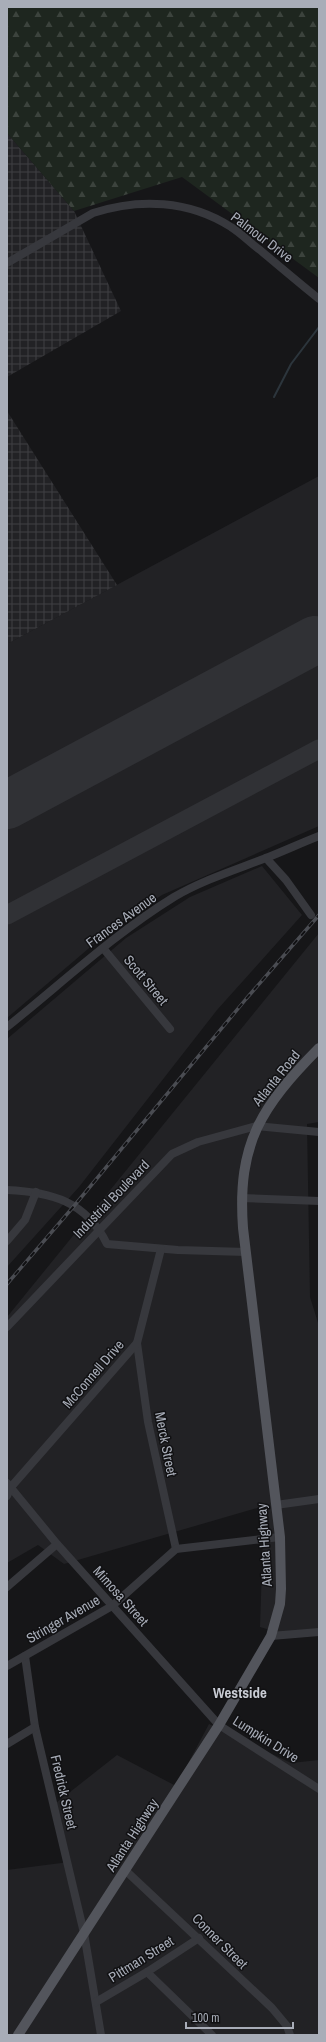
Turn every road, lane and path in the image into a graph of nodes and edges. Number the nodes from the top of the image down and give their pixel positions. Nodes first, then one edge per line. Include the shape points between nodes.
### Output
1 (7, 263) edge
2 (319, 299) edge
3 (319, 836) edge
4 (266, 858) junction
5 (311, 916) dead end
6 (103, 948) junction
7 (7, 1027) edge
8 (170, 1029) dead end
9 (319, 1048) edge
10 (256, 1126) junction
11 (319, 1132) edge
12 (7, 1190) edge
13 (36, 1192) junction
14 (241, 1198) junction
15 (319, 1201) edge
16 (100, 1229) junction
17 (7, 1241) edge
18 (162, 1249) junction
19 (246, 1252) junction
20 (7, 1327) edge
21 (137, 1343) junction
22 (9, 1485) edge
23 (7, 1496) edge
24 (319, 1499) edge
25 (276, 1505) junction
26 (280, 1537) junction
27 (58, 1544) junction
28 (176, 1549) junction
29 (7, 1587) edge
30 (112, 1606) junction
31 (319, 1632) edge
32 (270, 1636) junction
33 (25, 1656) junction
34 (7, 1666) edge
35 (219, 1725) junction
36 (35, 1727) junction
37 (7, 1744) edge
38 (319, 1789) edge
39 (125, 1870) junction
40 (84, 1933) junction
41 (199, 1938) junction
42 (147, 1972) junction
43 (96, 2002) junction
44 (18, 2035) edge
45 (101, 2035) edge
46 (212, 2035) edge
47 (290, 2035) edge

1 - 2 street, Palmour Drive via 107,208 142,203 171,204 199,211 231,227
3 - 4 street
4 - 5 street via 286,880
4 - 6 street, Frances Avenue via 220,875 176,896
6 - 7 street, Frances Avenue
6 - 8 street, Scott Street
9 - 10 main road, Atlanta Road via 272,1101
10 - 11 street
10 - 14 main road, Atlanta Highway via 243,1175
10 - 16 street, Industrial Boulevard via 198,1142 172,1154
12 - 13 street
13 - 16 street via 55,1196 74,1206
13 - 17 street via 25,1220
14 - 15 street
14 - 19 main road, Atlanta Highway
16 - 18 street via 107,1244
16 - 20 street, Industrial Boulevard
18 - 19 street
18 - 21 street, McConnell Drive
19 - 25 main road, Atlanta Highway
21 - 22 street, McConnell Drive
21 - 28 street, Merck Street via 148,1422
22 - 23 street, McConnell Drive
22 - 27 street, Mimosa Street
24 - 25 street
25 - 26 main road, Atlanta Highway
26 - 28 street
26 - 32 main road, Atlanta Highway via 280,1604
27 - 29 street
27 - 30 street, Mimosa Street
28 - 30 street, Stringer Avenue
30 - 33 street, Stringer Avenue
30 - 35 street, Mimosa Street
31 - 32 street
32 - 35 main road, Atlanta Highway
33 - 34 street, Stringer Avenue
33 - 36 street, Fredrick Street
35 - 38 street, Lumpkin Drive
35 - 39 main road, Atlanta Highway
36 - 37 street
36 - 40 street, Fredrick Street
39 - 40 main road, Atlanta Highway
39 - 41 street, Conner Street
40 - 43 street, Fredrick Street
40 - 44 main road, Atlanta Highway
41 - 42 street, Pittman Street
41 - 47 street, Conner Street via 245,1985 272,2008 287,2026
42 - 43 street, Pittman Street
42 - 46 street
43 - 45 street, Fredrick Street

